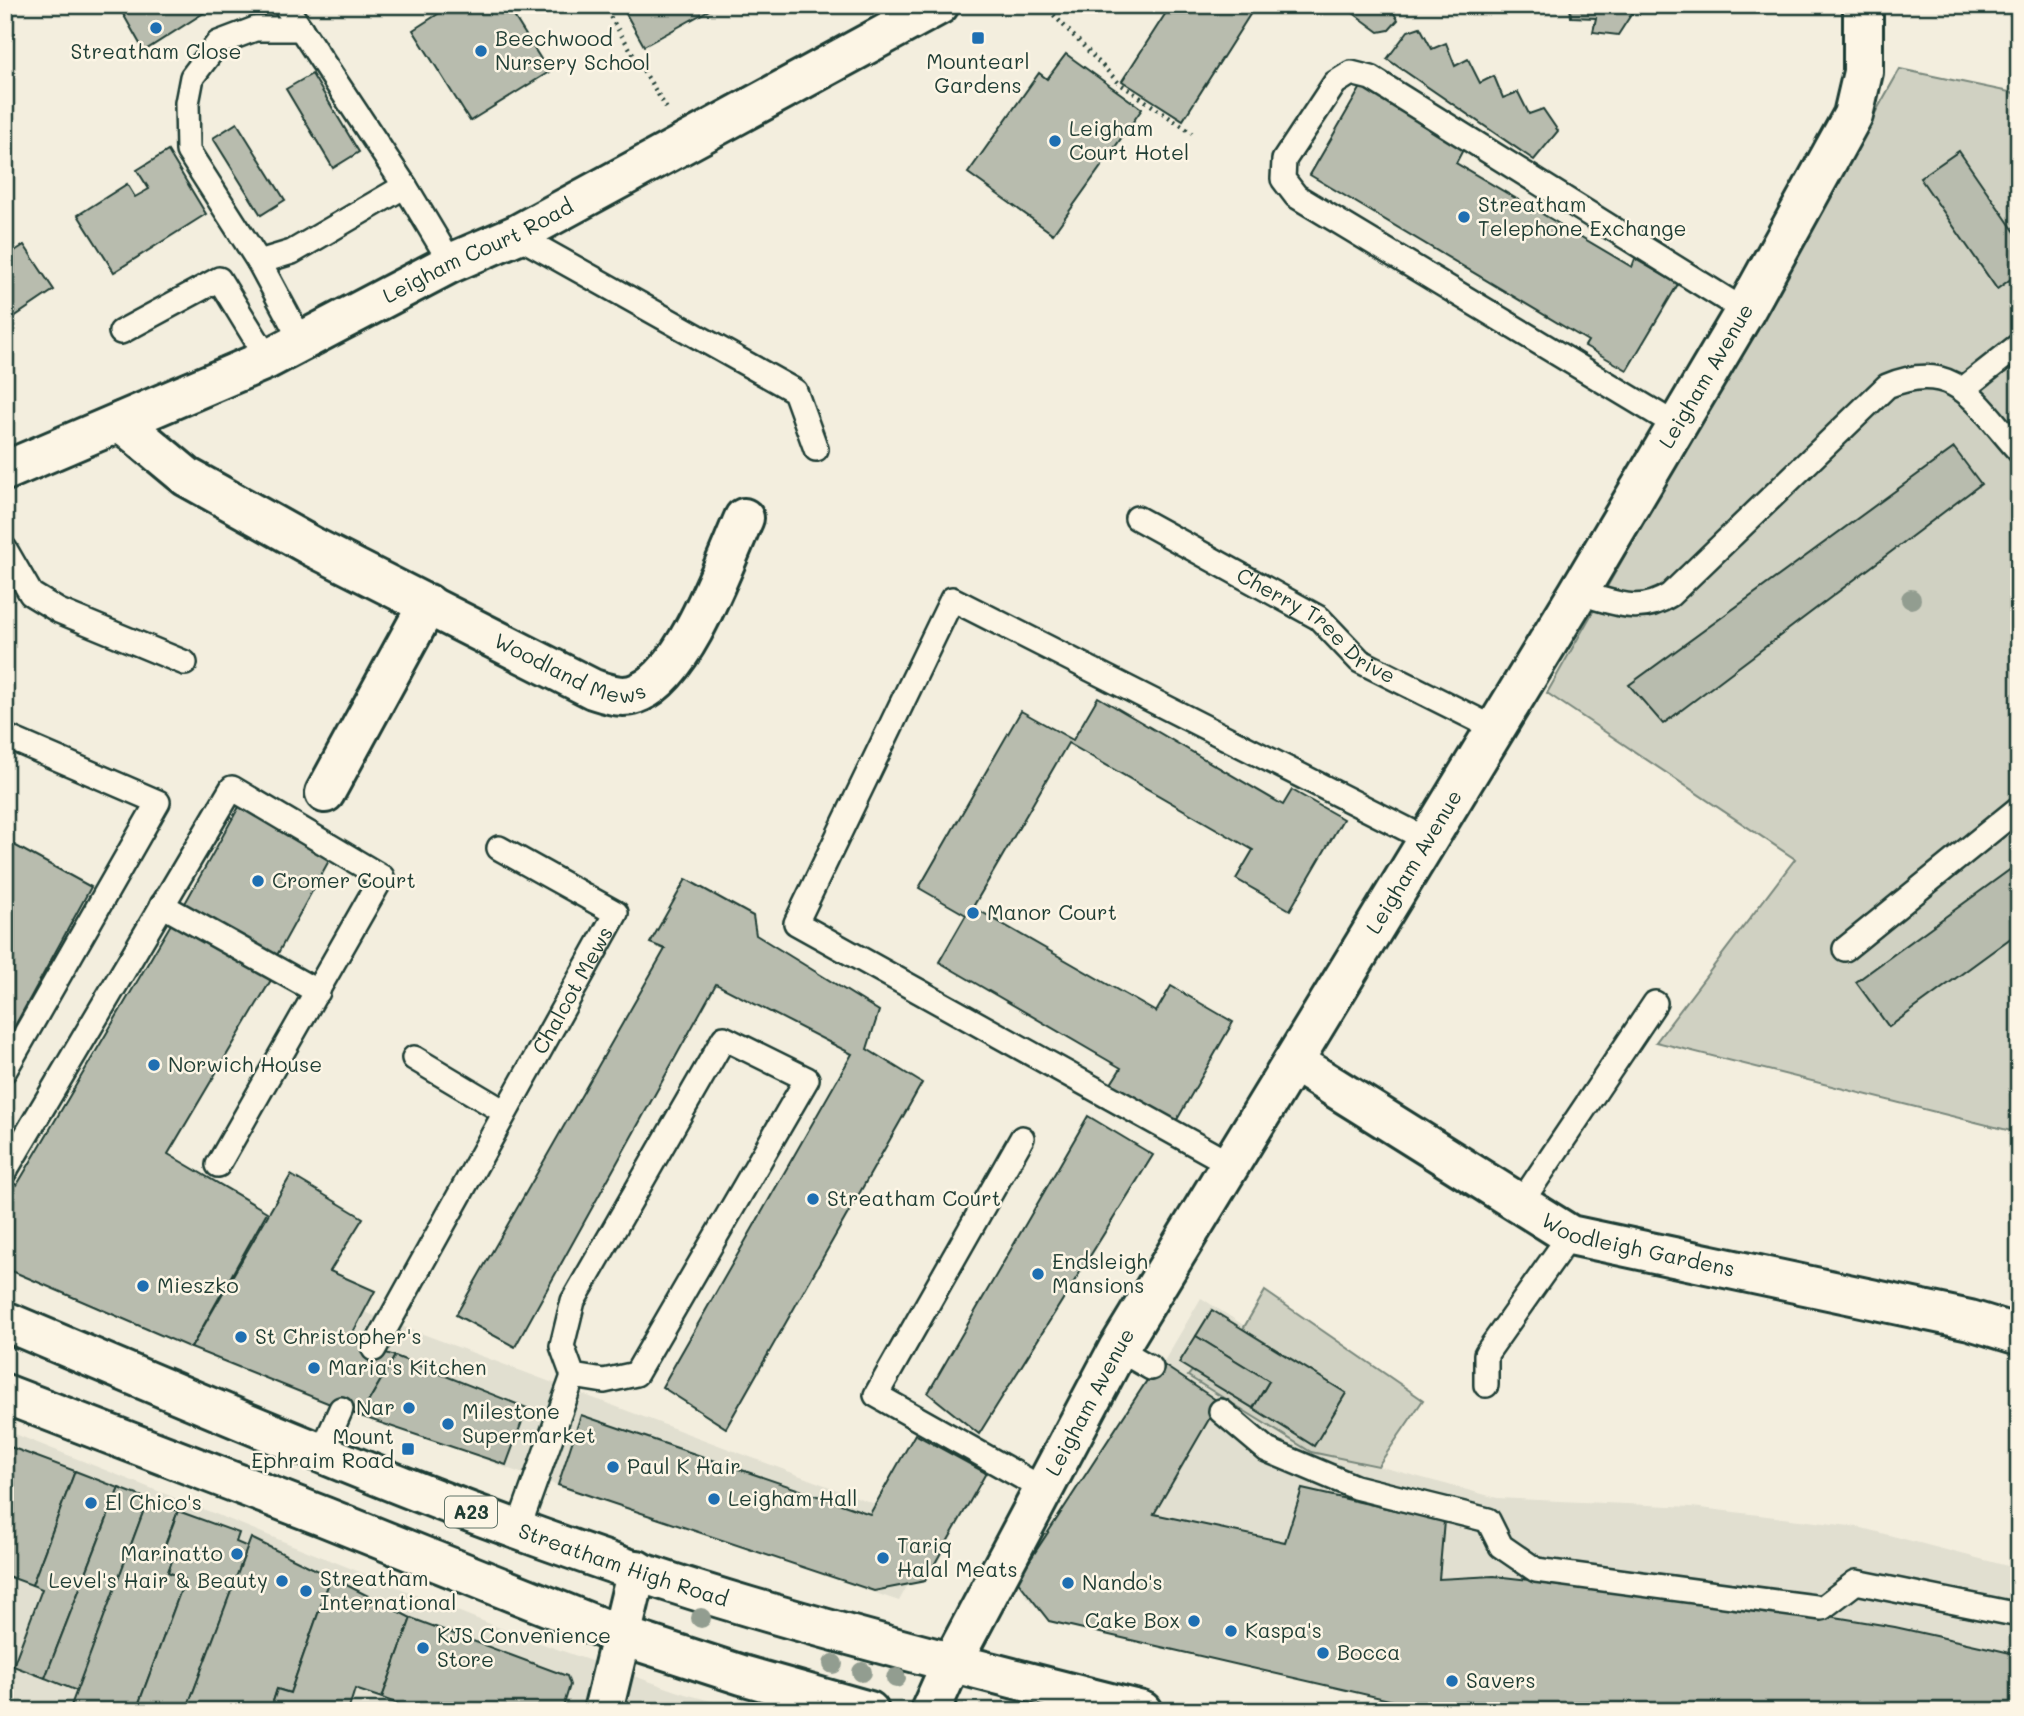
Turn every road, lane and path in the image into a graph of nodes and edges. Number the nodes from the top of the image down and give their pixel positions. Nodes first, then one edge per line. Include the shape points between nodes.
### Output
1 (285, 5) edge
2 (603, 5) edge
3 (939, 5) edge
4 (1044, 5) edge
5 (1863, 5) edge
6 (301, 29) junction
7 (672, 115) dead end
8 (1192, 133) dead end
9 (405, 186) junction
10 (516, 235) junction
11 (259, 262) junction
12 (451, 263) junction
13 (1745, 311) junction
14 (121, 331) dead end
15 (302, 342) junction
16 (2019, 345) edge
17 (268, 359) junction
18 (1963, 390) junction
19 (121, 422) junction
20 (1676, 425) junction
21 (816, 449) dead end
22 (2019, 451) edge
23 (5, 471) edge
24 (744, 518) dead end
25 (1138, 518) dead end
26 (5, 549) edge
27 (1578, 593) junction
28 (428, 604) junction
29 (185, 663) dead end
30 (1496, 729) junction
31 (5, 736) edge
32 (325, 793) dead end
33 (2019, 808) edge
34 (1426, 839) junction
35 (499, 849) dead end
36 (162, 905) junction
37 (1845, 949) dead end
38 (318, 992) junction
39 (1655, 1003) dead end
40 (414, 1058) dead end
41 (1294, 1062) junction
42 (5, 1070) edge
43 (503, 1111) junction
44 (1022, 1138) dead end
45 (218, 1165) dead end
46 (1233, 1165) junction
47 (5, 1171) edge
48 (1520, 1205) junction
49 (1570, 1235) junction
50 (5, 1321) edge
51 (2019, 1335) edge
52 (374, 1349) dead end
53 (1118, 1349) junction
54 (1151, 1368) dead end
55 (573, 1376) junction
56 (1486, 1385) dead end
57 (5, 1394) edge
58 (341, 1409) dead end
59 (1222, 1411) dead end
60 (321, 1454) junction
61 (1045, 1490) junction
62 (518, 1529) junction
63 (638, 1570) junction
64 (2019, 1615) edge
65 (622, 1636) junction
66 (951, 1664) junction
67 (603, 1711) edge
68 (869, 1711) edge
69 (930, 1711) edge
70 (1142, 1711) edge

1 - 6 lane
2 - 7 path
3 - 10 main road, Leigham Court Road
4 - 8 path via 1119,83
5 - 13 main road, Leigham Avenue via 1863,72 1853,115
6 - 9 lane
6 - 11 lane via 255,29 218,43 191,77 188,151
9 - 11 lane via 292,252
9 - 12 lane
10 - 12 main road, Leigham Court Road
10 - 21 lane via 795,391
11 - 15 lane
12 - 15 main road, Leigham Court Road
13 - 20 main road, Leigham Avenue
13 - 20 lane via 1371,78 1351,73 1335,83 1284,160 1283,179 1296,196
14 - 17 lane via 219,279
15 - 17 main road, Leigham Court Road
16 - 18 lane
17 - 19 main road, Leigham Court Road
18 - 22 lane
18 - 27 lane via 1929,375 1907,377 1887,386 1657,604 1633,607
19 - 23 main road, Leigham Court Road
19 - 28 main road, Woodland Mews via 187,477
20 - 27 main road, Leigham Avenue
24 - 28 main road, Woodland Mews via 695,630 662,676 638,694 616,696 593,689
25 - 30 lane, Cherry Tree Drive via 1319,618 1360,661
26 - 29 lane via 31,594 59,611
27 - 30 main road, Leigham Avenue
28 - 32 main road
30 - 34 main road, Leigham Avenue
31 - 42 lane via 158,802
33 - 37 lane
34 - 41 main road, Leigham Avenue
34 - 46 lane via 952,599 796,923
35 - 43 lane, Chalcot Mews via 616,913
36 - 38 lane
36 - 38 lane via 232,788 382,877
36 - 47 lane
38 - 45 lane
39 - 48 lane
40 - 43 lane
41 - 46 main road, Leigham Avenue
41 - 48 main road, Woodleigh Gardens
43 - 52 lane, Chalcot Mews
44 - 61 lane via 876,1395
46 - 53 main road, Leigham Avenue
48 - 49 main road, Woodleigh Gardens
49 - 51 main road, Woodleigh Gardens via 1970,1320
49 - 56 lane via 1486,1354
50 - 60 main road, Streatham High Road / A23
53 - 54 lane
53 - 61 main road, Leigham Avenue
55 - 55 lane via 562,1346 573,1301 724,1038 807,1079 636,1374 604,1381
55 - 62 lane
57 - 65 main road
58 - 60 lane
59 - 64 lane via 1267,1450 1355,1487 1488,1520 1501,1546 1536,1570 1822,1608 1856,1582
60 - 62 main road, Streatham High Road / A23
61 - 66 main road, Leigham Avenue
62 - 63 main road, Streatham High Road / A23
63 - 65 main road
63 - 66 main road, Streatham High Road / A23 via 749,1607
65 - 67 main road
65 - 68 main road
66 - 69 main road, Leigham Avenue
66 - 70 main road, Streatham High Road / A23

